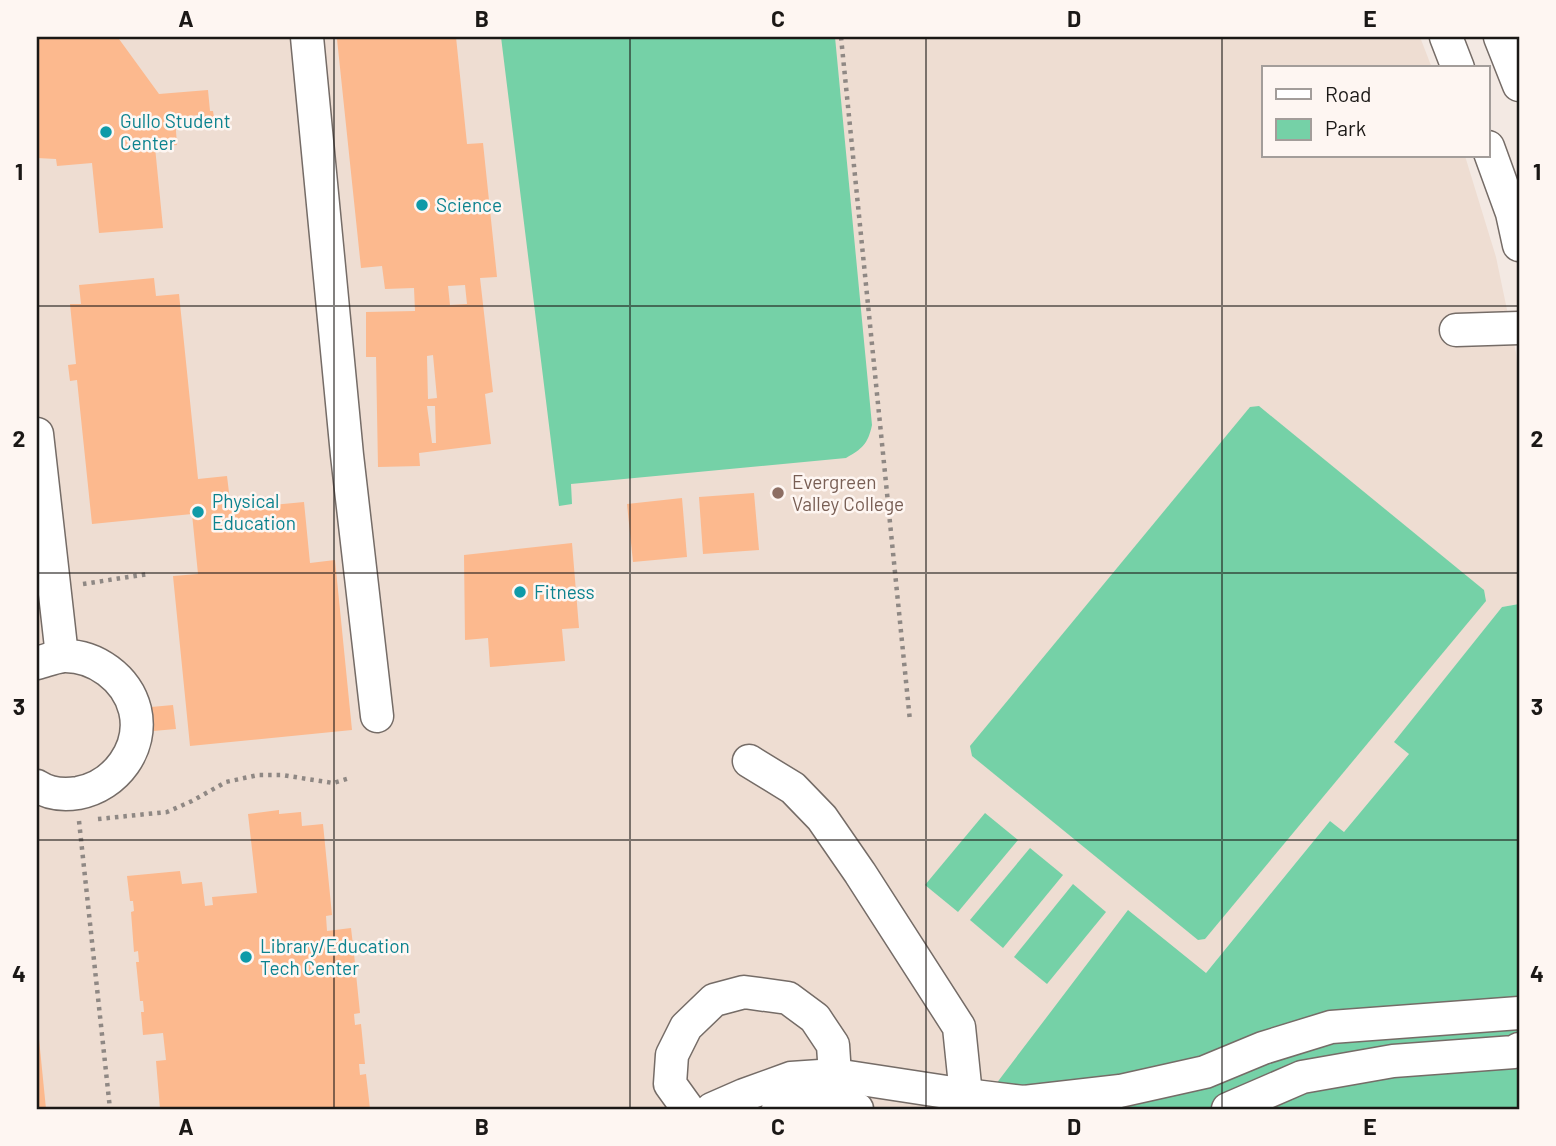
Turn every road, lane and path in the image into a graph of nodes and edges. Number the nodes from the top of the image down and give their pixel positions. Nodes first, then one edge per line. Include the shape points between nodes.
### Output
1 (307, 37) edge
2 (841, 37) edge
3 (1446, 37) edge
4 (1500, 37) edge
5 (1457, 66) edge
6 (1519, 85) edge
7 (1490, 153) edge
8 (1519, 245) edge
9 (1519, 328) edge
10 (1456, 330) dead end
11 (37, 434) edge
12 (148, 574) dead end
13 (54, 589) junction
14 (49, 660) edge
15 (377, 716) dead end
16 (910, 721) dead end
17 (749, 761) dead end
18 (350, 778) dead end
19 (37, 786) edge
20 (92, 820) dead end
21 (79, 821) dead end
22 (1519, 1013) edge
23 (1519, 1049) edge
24 (1205, 1072) junction
25 (835, 1075) junction
26 (966, 1095) junction
27 (842, 1108) edge
28 (110, 1109) edge
29 (688, 1109) edge
30 (712, 1109) edge
31 (778, 1109) edge
32 (1210, 1109) edge
33 (1228, 1109) edge

1 - 15 street
2 - 16 path
3 - 5 street
4 - 6 street
7 - 8 street
9 - 10 street
11 - 13 street
12 - 13 path
13 - 14 street
14 - 19 street via 86,659 108,670 125,688 135,710 136,735 128,759 113,778 92,790 67,794
17 - 26 street via 793,788 822,818 860,873 959,1027
18 - 20 path via 333,783 258,775 226,782 167,812
21 - 28 path
22 - 24 street via 1331,1027
23 - 33 street via 1393,1061 1302,1077
24 - 26 street via 1120,1091 1024,1101
24 - 32 street
25 - 26 street
25 - 27 street
25 - 29 street via 833,1045 815,1018 788,998 744,992 714,1000 686,1027 672,1055 670,1084
25 - 30 street via 791,1078
27 - 31 street via 791,1104

